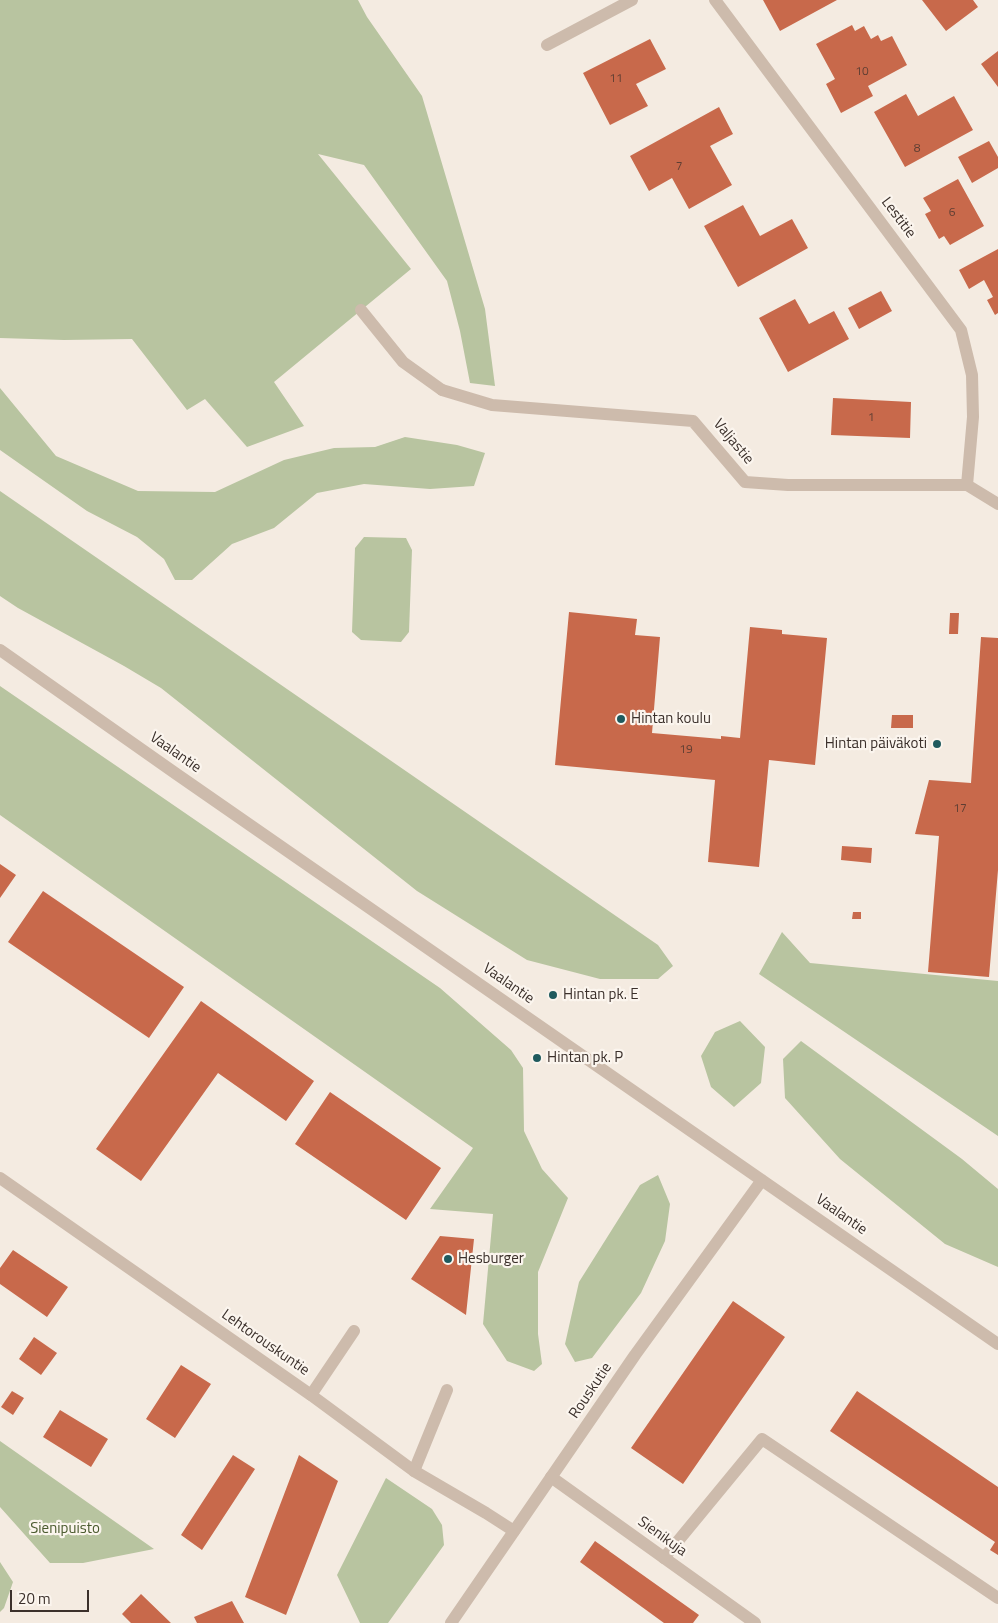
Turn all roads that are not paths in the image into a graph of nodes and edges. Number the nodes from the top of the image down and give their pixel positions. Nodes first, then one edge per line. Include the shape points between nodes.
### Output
1 (632, 0) edge
2 (714, 0) edge
3 (547, 45) dead end
4 (361, 310) dead end
5 (967, 485) junction
6 (998, 504) edge
7 (0, 650) edge
8 (0, 1178) edge
9 (762, 1180) junction
10 (354, 1331) dead end
11 (998, 1344) edge
12 (447, 1390) dead end
13 (311, 1395) junction
14 (414, 1471) junction
15 (551, 1477) junction
16 (514, 1531) junction
17 (664, 1558) junction
18 (998, 1598) edge
19 (450, 1623) edge
20 (755, 1623) edge

1 - 3 street
2 - 5 street, Lestitie via 961,330 972,375 973,417
4 - 5 street, Valjastie via 403,362 442,390 492,405 693,421 746,482 788,486
5 - 6 street
7 - 9 street, Vaalantie
8 - 13 street, Lehtorouskuntie
9 - 11 street, Vaalantie
9 - 15 street, Rouskutie via 635,1354
10 - 13 street
12 - 14 street
13 - 14 street, Lehtorouskuntie
14 - 16 street, Lehtorouskuntie
15 - 16 street, Rouskutie
15 - 17 street, Sienikuja
16 - 19 street, Rouskutie
17 - 18 street via 762,1440
17 - 20 street, Sienikuja

